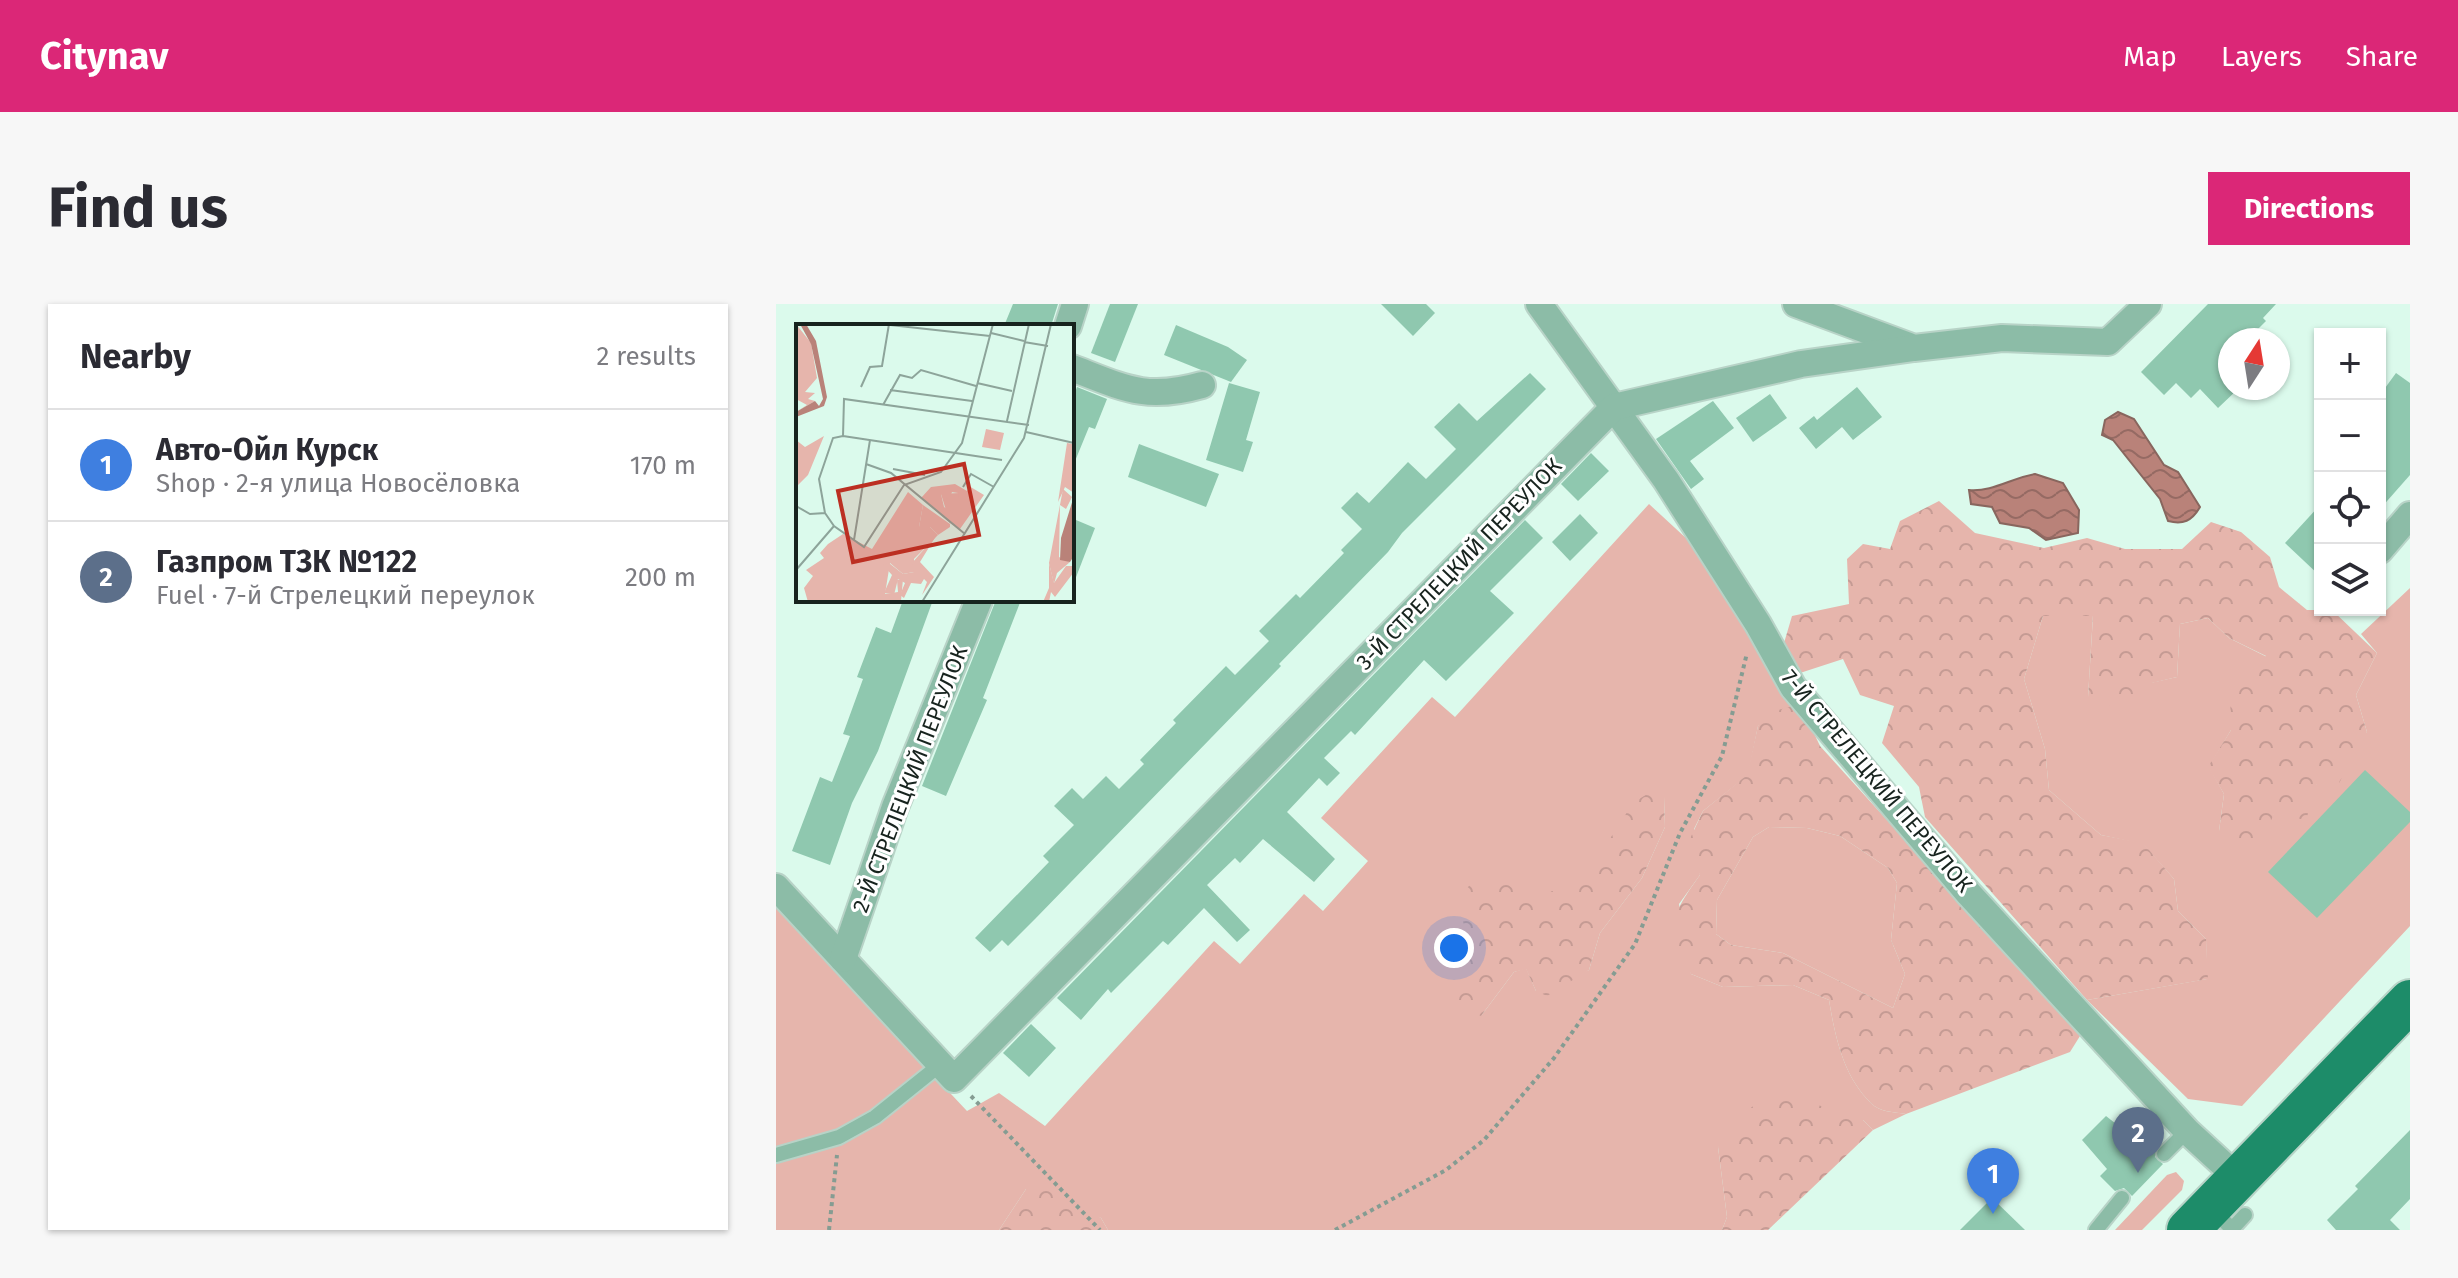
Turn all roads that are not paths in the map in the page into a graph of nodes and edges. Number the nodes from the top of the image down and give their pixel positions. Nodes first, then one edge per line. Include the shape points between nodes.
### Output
1 (1075, 304) edge
2 (1539, 304) edge
3 (1796, 304) edge
4 (2148, 304) edge
5 (1069, 324) edge
6 (1914, 348) junction
7 (1074, 369) edge
8 (1202, 385) dead end
9 (1614, 407) junction
10 (2410, 515) edge
11 (2385, 544) edge
12 (978, 602) edge
13 (776, 887) edge
14 (843, 959) junction
15 (2410, 1001) edge
16 (948, 1071) junction
17 (2187, 1131) junction
18 (2164, 1154) dead end
19 (776, 1155) edge
20 (2122, 1198) dead end
21 (2228, 1211) edge
22 (2096, 1230) edge

1 - 5 street
2 - 9 street, 7-Й СТРЕЛЕЦКИЙ ПЕРЕУЛОК
3 - 6 street
4 - 6 street via 2108,342 2002,338
6 - 9 street via 1801,364
7 - 8 street via 1144,394 1171,394
9 - 16 street, 3-Й СТРЕЛЕЦКИЙ ПЕРЕУЛОК
9 - 17 street, 7-Й СТРЕЛЕЦКИЙ ПЕРЕУЛОК via 1666,480 1793,687 1969,894
10 - 11 street
12 - 14 street, 2-Й СТРЕЛЕЦКИЙ ПЕРЕУЛОК via 895,807
13 - 14 street
14 - 16 street
15 - 21 main road
16 - 19 lane via 839,1137
17 - 18 lane
17 - 21 street, 7-Й СТРЕЛЕЦКИЙ ПЕРЕУЛОК
20 - 22 lane

